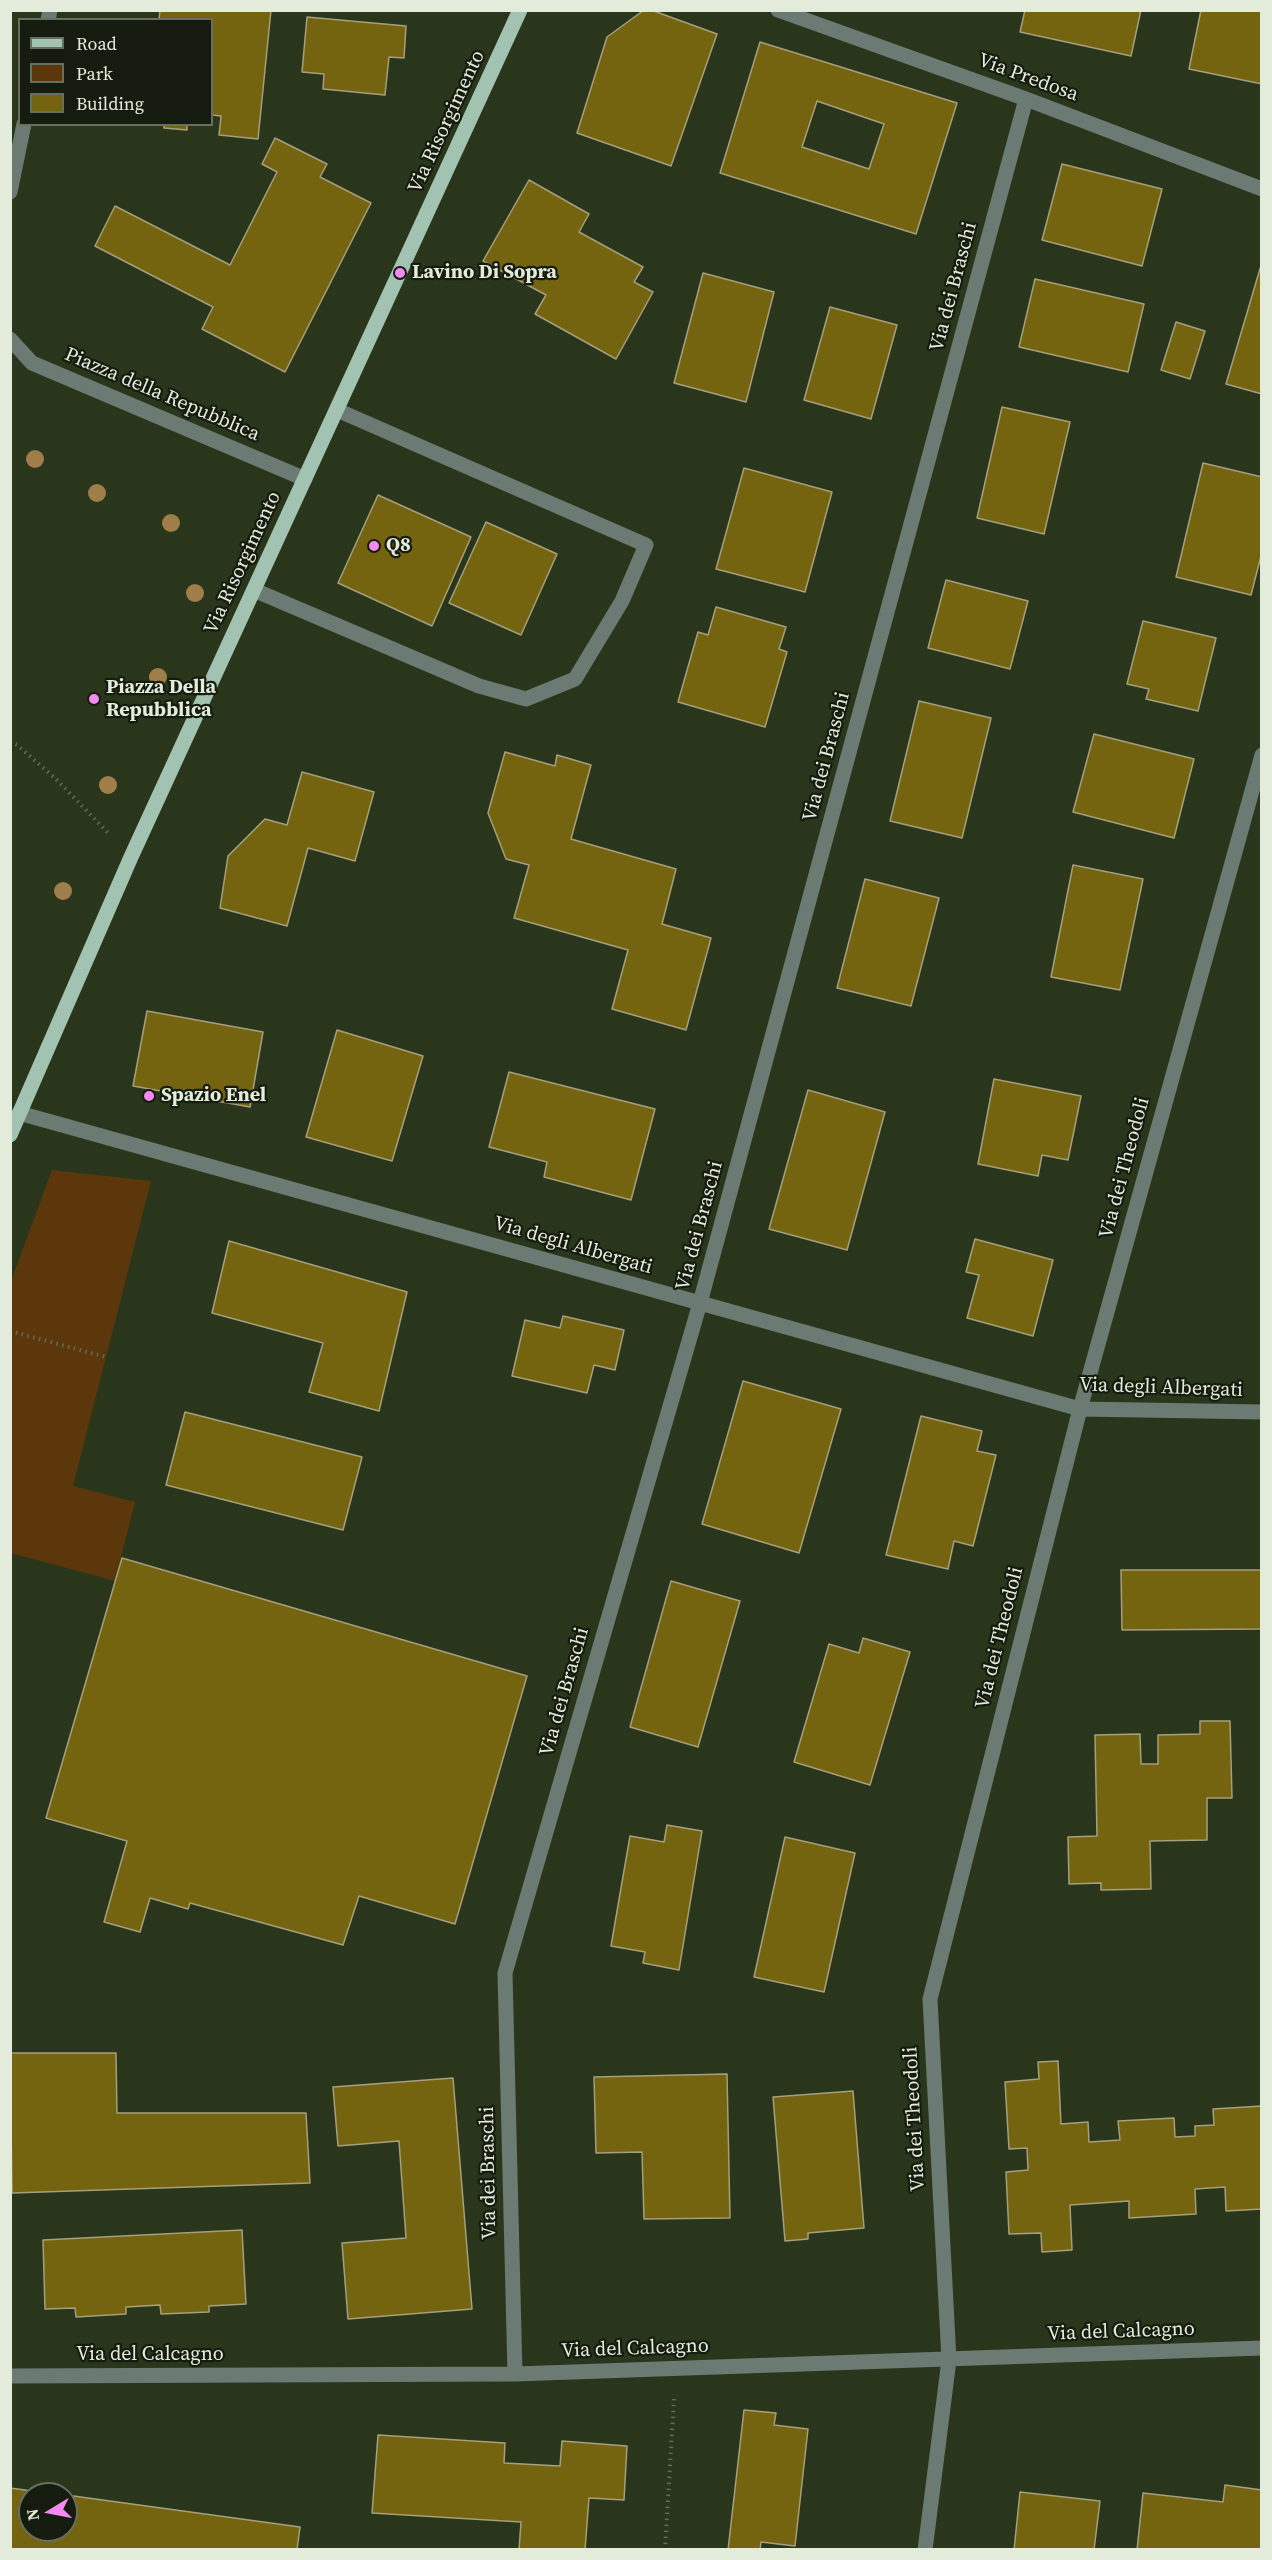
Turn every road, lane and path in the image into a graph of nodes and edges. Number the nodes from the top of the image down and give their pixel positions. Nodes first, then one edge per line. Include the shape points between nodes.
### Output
1 (520, 10) edge
2 (778, 10) edge
3 (1026, 99) junction
4 (24, 126) edge
5 (1262, 189) edge
6 (10, 192) edge
7 (10, 339) edge
8 (337, 410) junction
9 (305, 479) junction
10 (254, 590) junction
11 (10, 742) edge
12 (1262, 755) edge
13 (115, 841) dead end
14 (20, 1113) junction
15 (10, 1136) edge
16 (700, 1303) junction
17 (10, 1331) edge
18 (106, 1357) dead end
19 (1080, 1409) junction
20 (1262, 1412) edge
21 (1262, 2348) edge
22 (949, 2360) junction
23 (675, 2368) junction
24 (515, 2374) junction
25 (10, 2376) edge
26 (665, 2550) edge
27 (925, 2550) edge

1 - 8 main road, Via Risorgimento
2 - 3 street, Via Predosa
3 - 5 street, Via Predosa
3 - 16 street, Via dei Braschi
4 - 6 street
7 - 9 street, Piazza della Repubblica via 32,363
8 - 9 main road, Via Risorgimento
8 - 10 street via 646,545 622,601 575,679 526,699 479,686
9 - 10 main road, Via Risorgimento
10 - 14 main road, Via Risorgimento via 131,857
11 - 13 path via 56,778
12 - 19 street, Via dei Theodoli
14 - 15 main road, Via Risorgimento
14 - 16 street, Via degli Albergati
16 - 19 street, Via degli Albergati
16 - 24 street, Via dei Braschi via 505,1973
17 - 18 path
19 - 20 street, Via degli Albergati
19 - 22 street, Via dei Theodoli via 930,1999
21 - 22 street, Via del Calcagno
22 - 23 street, Via del Calcagno
22 - 27 street, Via dei Theodoli
23 - 24 street, Via del Calcagno
23 - 26 path
24 - 25 street, Via del Calcagno

